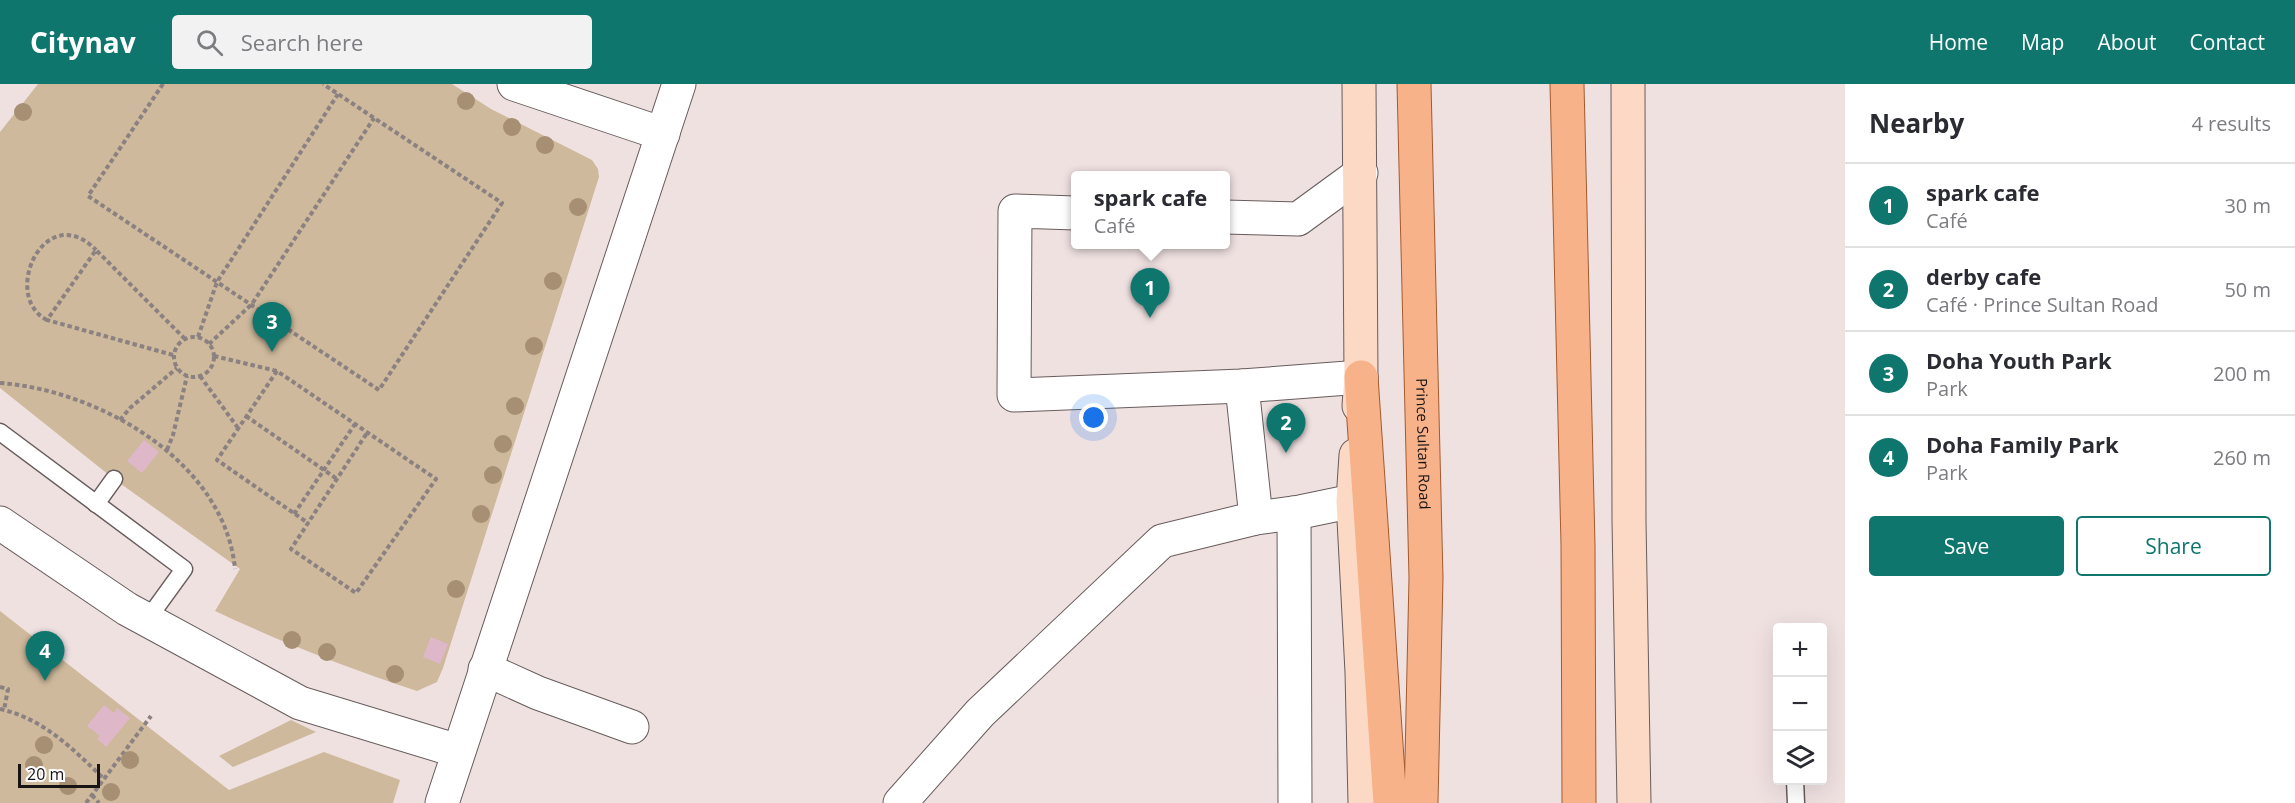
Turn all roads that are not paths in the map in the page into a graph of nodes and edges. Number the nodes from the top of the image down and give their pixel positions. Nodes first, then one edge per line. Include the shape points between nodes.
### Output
1 (514, 84) edge
2 (679, 84) edge
3 (1359, 84) edge
4 (1414, 84) edge
5 (1568, 84) edge
6 (1628, 84) edge
7 (663, 134) junction
8 (1361, 173) junction
9 (1071, 213) edge
10 (1230, 217) edge
11 (1361, 377) junction
12 (1242, 386) junction
13 (0, 432) edge
14 (114, 479) dead end
15 (1353, 501) junction
16 (96, 504) junction
17 (1294, 513) junction
18 (1256, 518) junction
19 (1629, 521) junction
20 (0, 523) edge
21 (1578, 545) junction
22 (1426, 578) junction
23 (147, 620) junction
24 (485, 669) junction
25 (633, 727) dead end
26 (458, 751) junction
27 (1795, 785) edge
28 (442, 803) edge
29 (900, 803) edge
30 (1295, 803) edge
31 (1365, 803) edge
32 (1390, 803) edge
33 (1421, 803) edge
34 (1439, 803) edge
35 (1562, 803) edge
36 (1580, 803) edge
37 (1614, 803) edge
38 (1634, 803) edge
39 (1796, 803) edge

1 - 7 street
2 - 7 street
3 - 8 main road
4 - 22 main road, Prince Sultan Road
5 - 21 main road
6 - 19 main road
7 - 24 street
8 - 10 street via 1298,219
8 - 11 main road
9 - 12 street via 1015,211 1014,395
11 - 12 street
11 - 15 main road
11 - 32 main road
12 - 18 street
13 - 16 lane
14 - 16 lane
15 - 17 street
15 - 31 main road
16 - 23 lane via 184,569
17 - 18 street
17 - 30 street
18 - 29 street via 1162,541 980,713
19 - 37 main road
19 - 38 main road
20 - 23 street
21 - 35 main road via 1563,717
21 - 36 main road
22 - 33 main road, Prince Sultan Road
22 - 34 main road
23 - 26 street via 300,703
24 - 25 street via 538,693
24 - 26 street
26 - 28 street
27 - 39 lane

